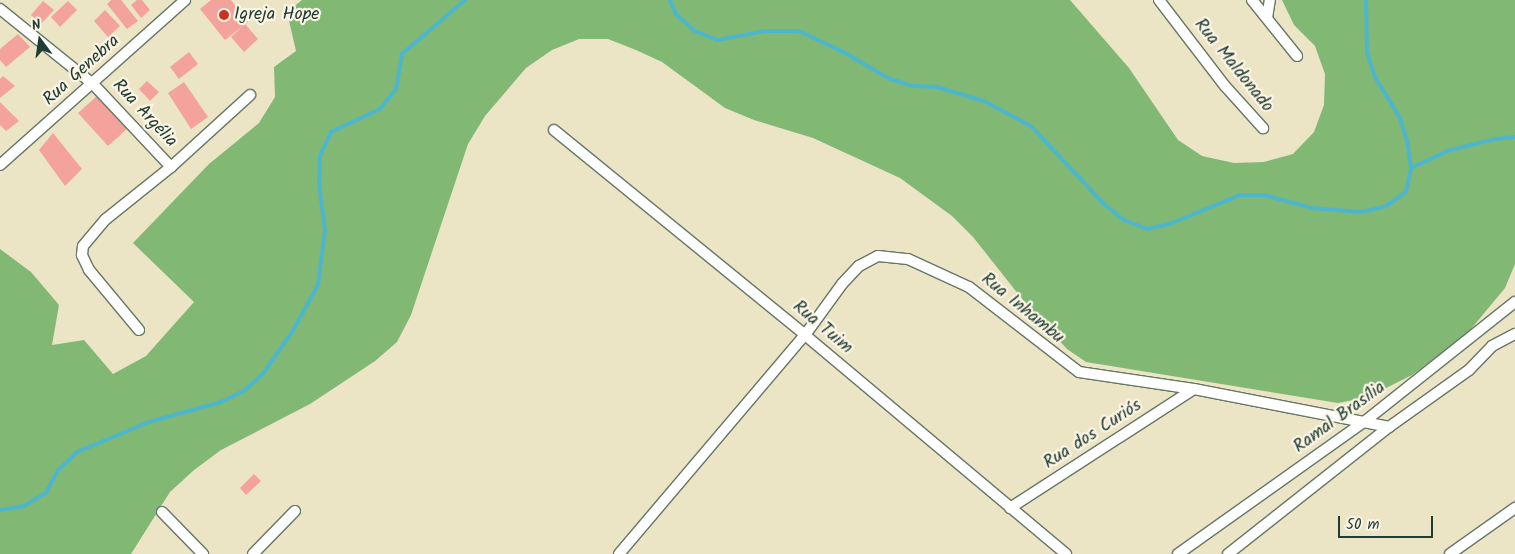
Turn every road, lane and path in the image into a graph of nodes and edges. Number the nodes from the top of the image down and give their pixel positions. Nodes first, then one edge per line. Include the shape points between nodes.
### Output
1 (185, 0) edge
2 (1159, 0) edge
3 (1252, 0) edge
4 (1270, 0) edge
5 (0, 9) edge
6 (1267, 18) junction
7 (1297, 56) dead end
8 (93, 84) junction
9 (250, 95) dead end
10 (1263, 128) dead end
11 (554, 130) dead end
12 (0, 165) edge
13 (171, 167) junction
14 (1515, 302) edge
15 (139, 330) dead end
16 (1515, 334) edge
17 (806, 335) junction
18 (1194, 389) junction
19 (1364, 422) junction
20 (1389, 427) junction
21 (1010, 508) junction
22 (1515, 508) edge
23 (295, 511) dead end
24 (162, 512) dead end
25 (203, 554) edge
26 (253, 554) edge
27 (619, 554) edge
28 (1066, 554) edge
29 (1178, 554) edge
30 (1228, 554) edge
31 (1450, 554) edge

1 - 8 street, Rua Genebra
2 - 10 street, Rua Maldonado via 1225,86
3 - 6 street
4 - 6 street
5 - 8 street, Rua Argélia
6 - 7 street
8 - 12 street, Rua Genebra
8 - 13 street, Rua Argélia
9 - 13 street
11 - 17 street, Rua Tuim
13 - 15 street via 106,219 83,246 82,255 89,270
14 - 19 street, Ramal Brasília
16 - 20 street, Ramal Brasília via 1492,346 1469,370
17 - 18 street, Rua Inhambu via 858,266 878,256 896,256 947,274 988,298 1071,369 1086,375
17 - 21 street, Rua Tuim
17 - 27 street, Rua Inhambu
18 - 19 street, Rua Inhambu
18 - 21 street, Rua dos Curiós
19 - 20 street, Rua Inhambu
19 - 29 street, Ramal Brasília
20 - 30 street, Ramal Brasília
21 - 28 street, Rua Tuim
22 - 31 street
23 - 26 street
24 - 25 street

